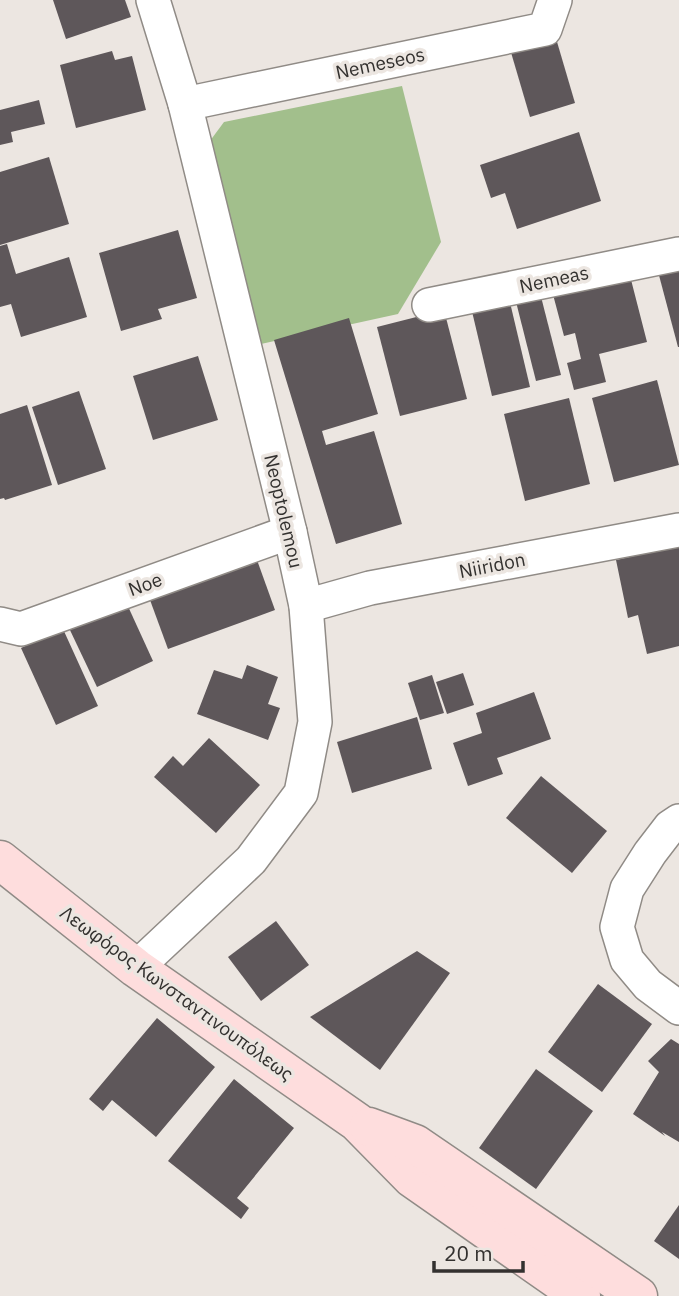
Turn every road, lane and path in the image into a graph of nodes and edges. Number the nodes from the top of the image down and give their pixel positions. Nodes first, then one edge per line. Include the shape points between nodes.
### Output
1 (153, 0) edge
2 (555, 0) edge
3 (185, 104) junction
4 (679, 254) edge
5 (429, 305) dead end
6 (679, 530) edge
7 (290, 532) junction
8 (306, 606) junction
9 (0, 624) edge
10 (679, 821) edge
11 (0, 860) edge
12 (136, 968) junction
13 (679, 1008) edge
14 (357, 1122) junction
15 (581, 1296) edge
16 (638, 1296) edge

1 - 3 street, Neoptolemou
2 - 3 street, Nemeseos via 545,29
3 - 7 street, Neoptolemou
4 - 5 street, Nemeas
6 - 8 street, Niiridon via 370,588
7 - 8 street, Neoptolemou
7 - 9 street, Noe via 21,629
8 - 12 street, Neoptolemou via 315,723 301,793 251,860
10 - 13 street via 650,853 627,889 617,927 627,960 648,985
11 - 12 street, Λεωφόρος Κωνσταντινουπόλεως
12 - 14 street, Λεωφόρος Κωνσταντινουπόλεως
14 - 15 street, Λεωφόρος Κωνσταντινουπόλεως via 412,1178
14 - 16 street, Λεωφόρος Κωνσταντινουπόλεως via 415,1144

